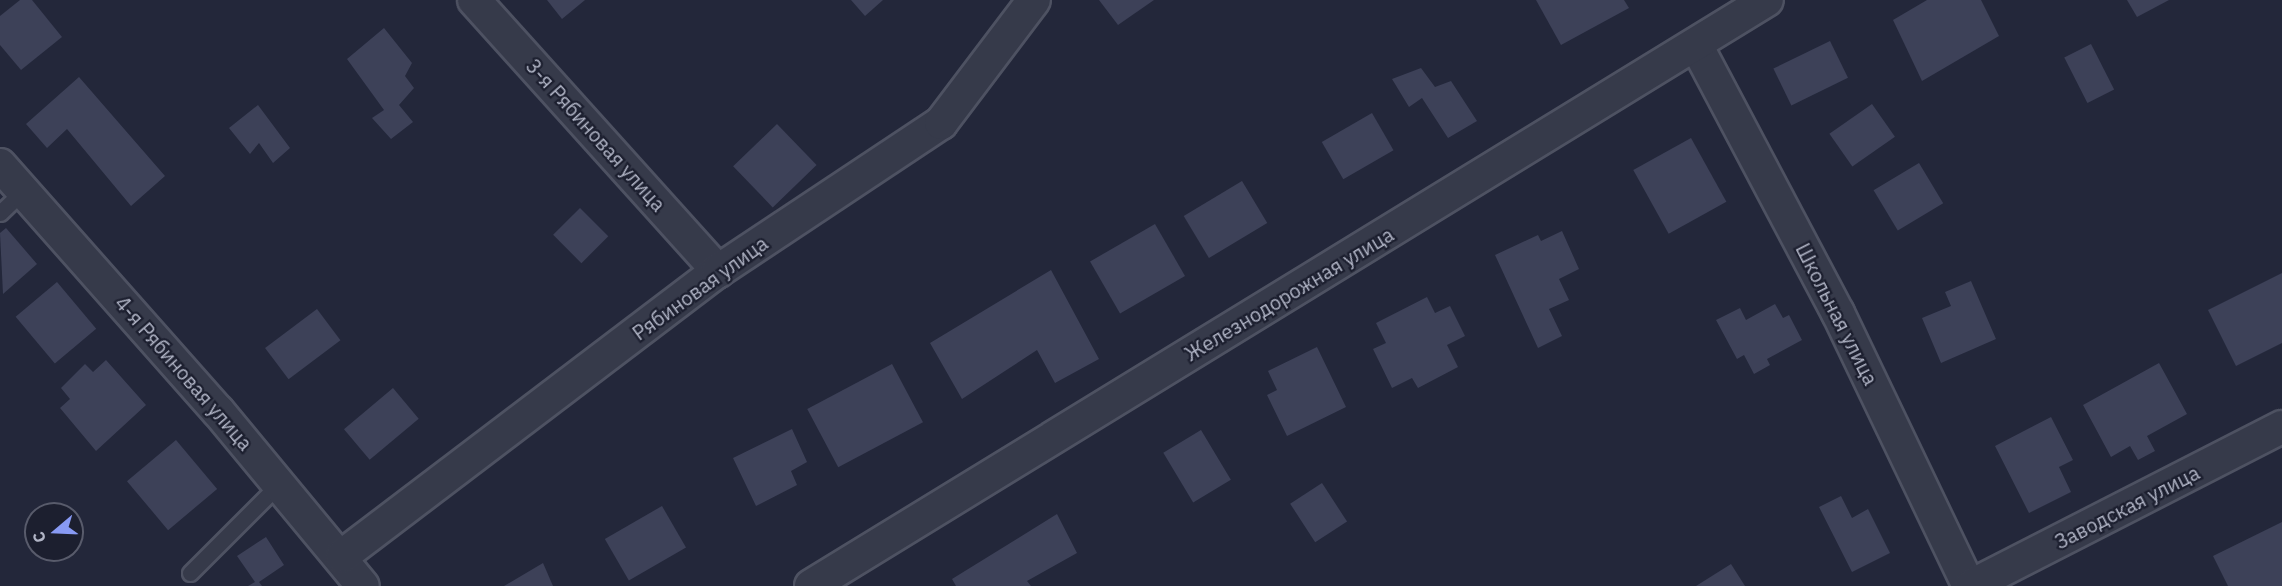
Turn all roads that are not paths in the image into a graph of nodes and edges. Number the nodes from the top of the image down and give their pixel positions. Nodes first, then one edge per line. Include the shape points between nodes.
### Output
1 (474, 0) edge
2 (1034, 0) edge
3 (1767, 0) edge
4 (1696, 45) junction
5 (0, 165) edge
6 (23, 191) junction
7 (0, 213) edge
8 (718, 271) junction
9 (2282, 427) edge
10 (280, 483) junction
11 (342, 556) junction
12 (190, 573) dead end
13 (363, 586) edge
14 (811, 586) edge
15 (1970, 586) edge

1 - 8 street, 3-я Рябиновая улица
2 - 8 street, Рябиновая улица via 941,123
3 - 4 street, Железнодорожная улица
4 - 14 street, Железнодорожная улица
4 - 15 street, Школьная улица via 1838,313
5 - 6 street, 4-я Рябиновая улица
6 - 7 lane
6 - 10 street, 4-я Рябиновая улица
8 - 11 street, Рябиновая улица
9 - 15 street, Заводская улица
10 - 11 street, 4-я Рябиновая улица
10 - 12 lane
11 - 13 street, 4-я Рябиновая улица

